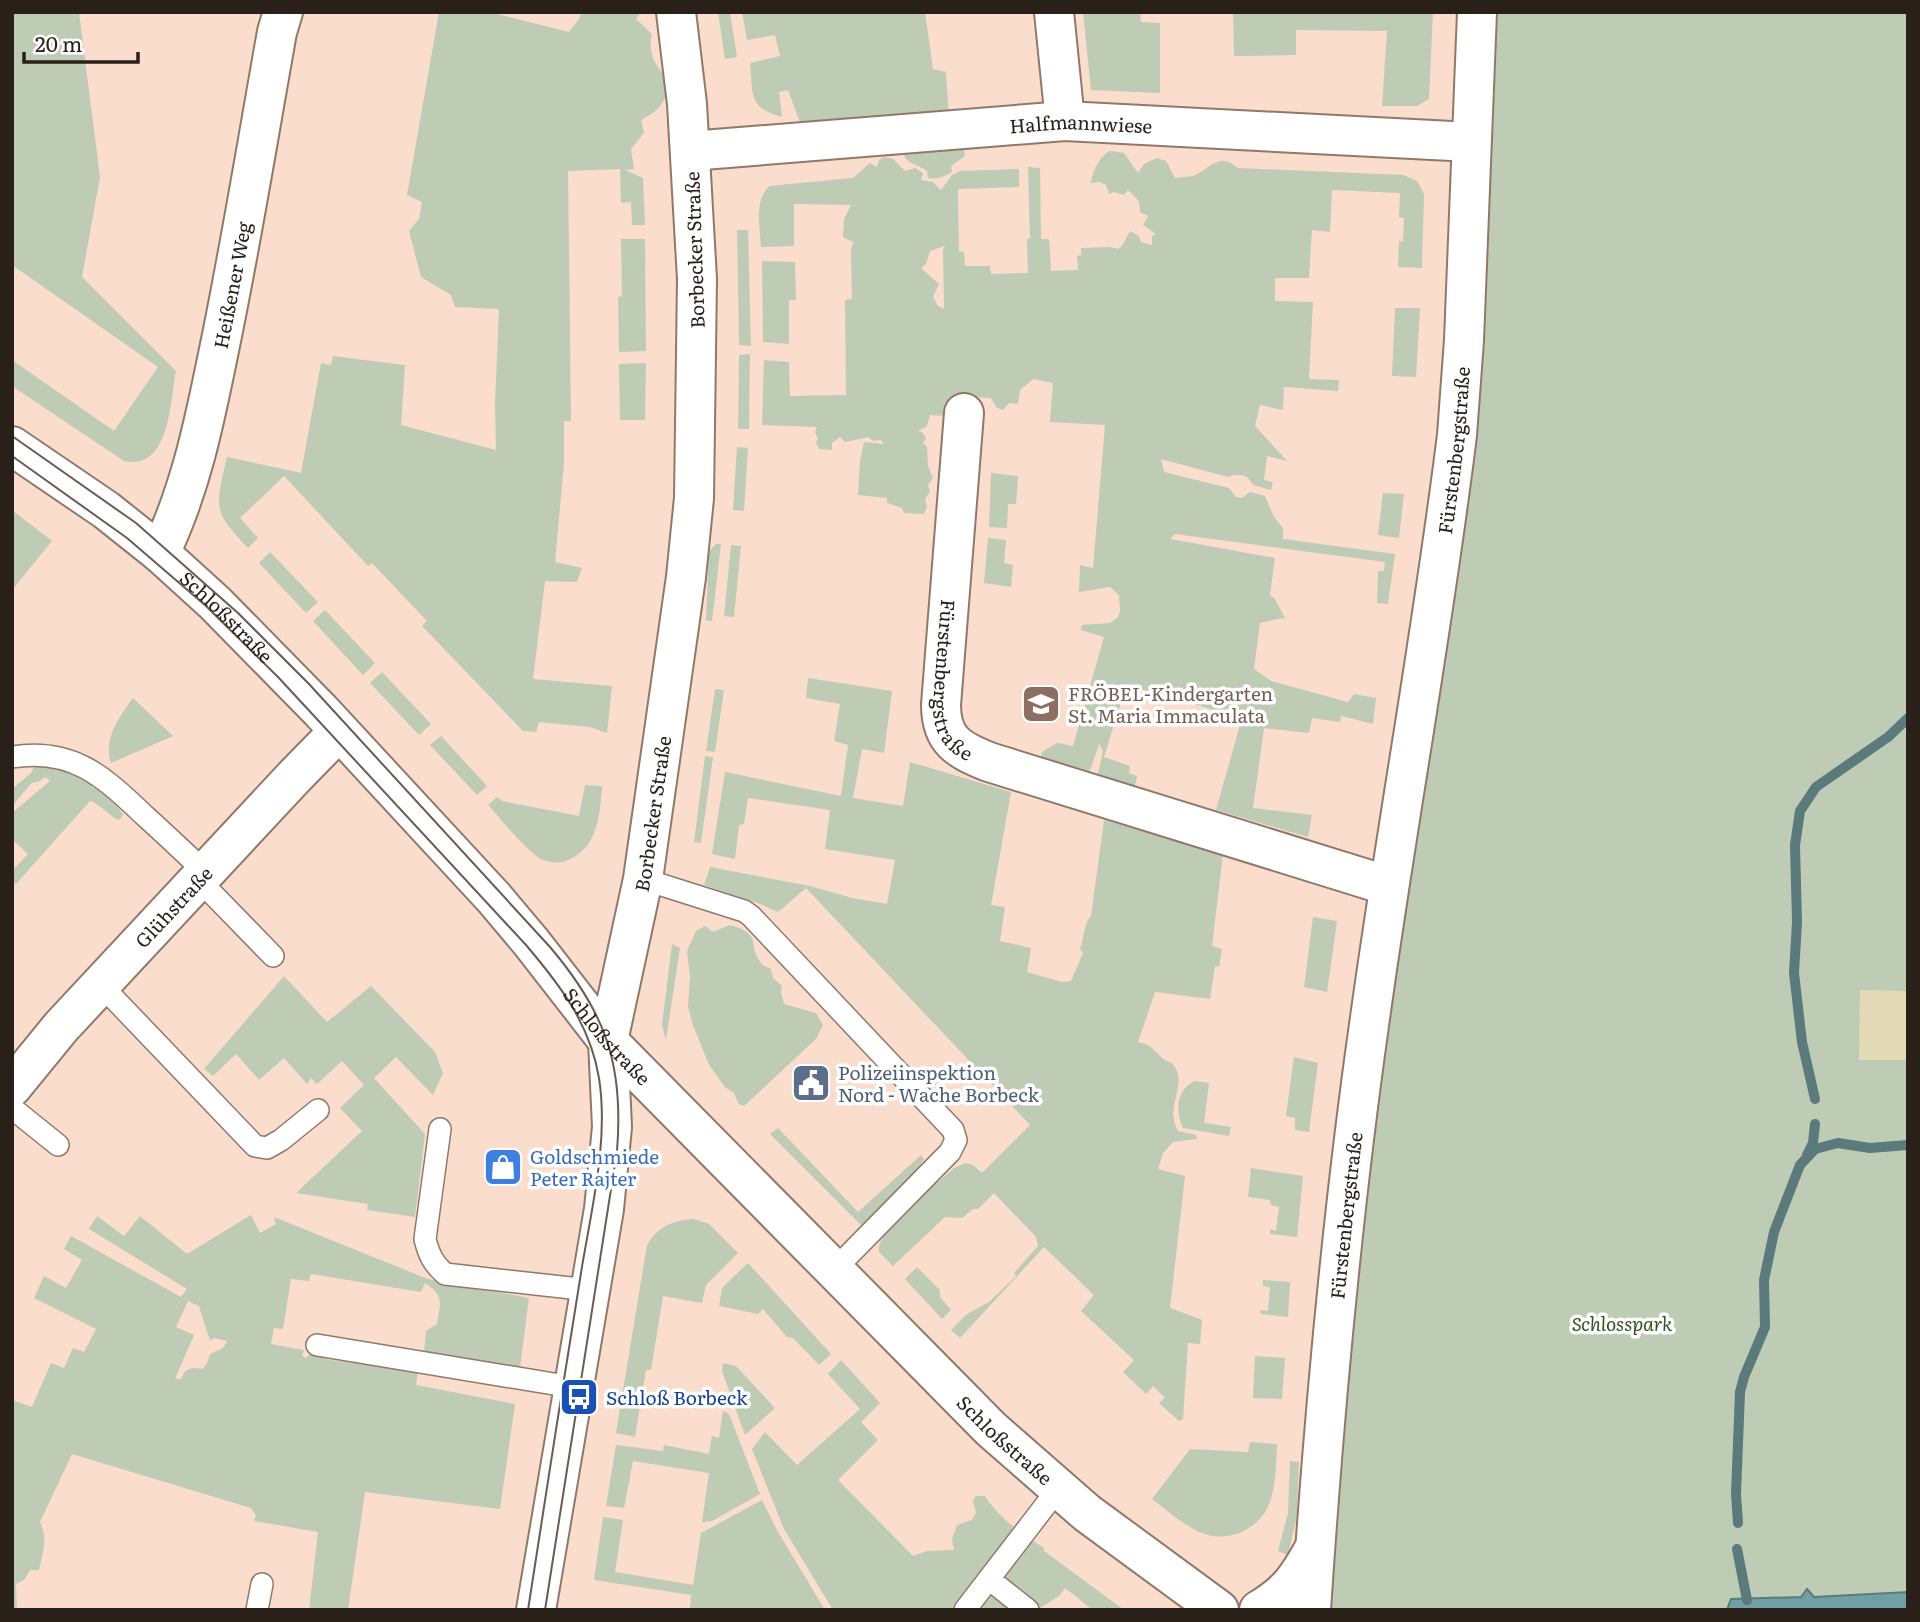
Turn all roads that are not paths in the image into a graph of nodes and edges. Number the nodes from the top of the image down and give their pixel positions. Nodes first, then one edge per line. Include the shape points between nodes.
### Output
1 (676, 12) edge
2 (1054, 12) edge
3 (1477, 12) edge
4 (274, 19) edge
5 (1065, 121) junction
6 (1471, 142) junction
7 (690, 151) junction
8 (964, 413) dead end
9 (12, 446) edge
10 (160, 553) junction
11 (339, 732) junction
12 (12, 757) edge
13 (201, 875) junction
14 (643, 879) junction
15 (1389, 886) junction
16 (273, 956) dead end
17 (101, 985) junction
18 (608, 1041) junction
19 (12, 1087) edge
20 (12, 1108) edge
21 (318, 1110) dead end
22 (440, 1129) dead end
23 (58, 1145) dead end
24 (834, 1270) junction
25 (589, 1290) junction
26 (317, 1345) dead end
27 (572, 1387) junction
28 (1058, 1489) junction
29 (1315, 1548) junction
30 (989, 1579) junction
31 (262, 1584) dead end
32 (257, 1610) edge
33 (536, 1610) edge
34 (965, 1610) edge
35 (1028, 1610) edge
36 (1219, 1610) edge
37 (1259, 1610) edge
38 (1311, 1610) edge

1 - 7 street, Borbecker Straße
2 - 5 street
3 - 6 street, Fürstenbergstraße
4 - 10 street, Heißener Weg via 238,262 205,419 179,509
5 - 6 street, Halfmannwiese
5 - 7 street, Halfmannwiese
6 - 15 street, Fürstenbergstraße via 1457,435
7 - 14 street, Borbecker Straße via 697,279 694,498
8 - 15 street, Fürstenbergstraße via 941,705 949,739 989,762
9 - 10 street, Schloßstraße
10 - 11 street, Schloßstraße via 242,628
11 - 13 street, Glühstraße
11 - 18 street, Schloßstraße via 494,898
12 - 13 lane via 52,755 95,772
13 - 16 lane
13 - 17 street, Glühstraße
14 - 18 street, Borbecker Straße
14 - 24 lane via 751,916 953,1129 956,1140 950,1152
15 - 29 street, Fürstenbergstraße via 1341,1245
17 - 19 street, Glühstraße
17 - 21 lane via 255,1146 267,1148
18 - 24 street, Schloßstraße
18 - 25 street, Borbecker Straße via 612,1145
20 - 23 lane
22 - 25 lane via 425,1239 436,1265 445,1273
24 - 28 street, Schloßstraße via 982,1421
25 - 27 street, Borbecker Straße
26 - 27 lane
27 - 33 street, Borbecker Straße
28 - 30 lane
28 - 36 street, Schloßstraße
29 - 37 street, Fürstenbergstraße via 1293,1584
29 - 38 street, Fürstenbergstraße
30 - 34 lane
30 - 35 lane
31 - 32 lane

